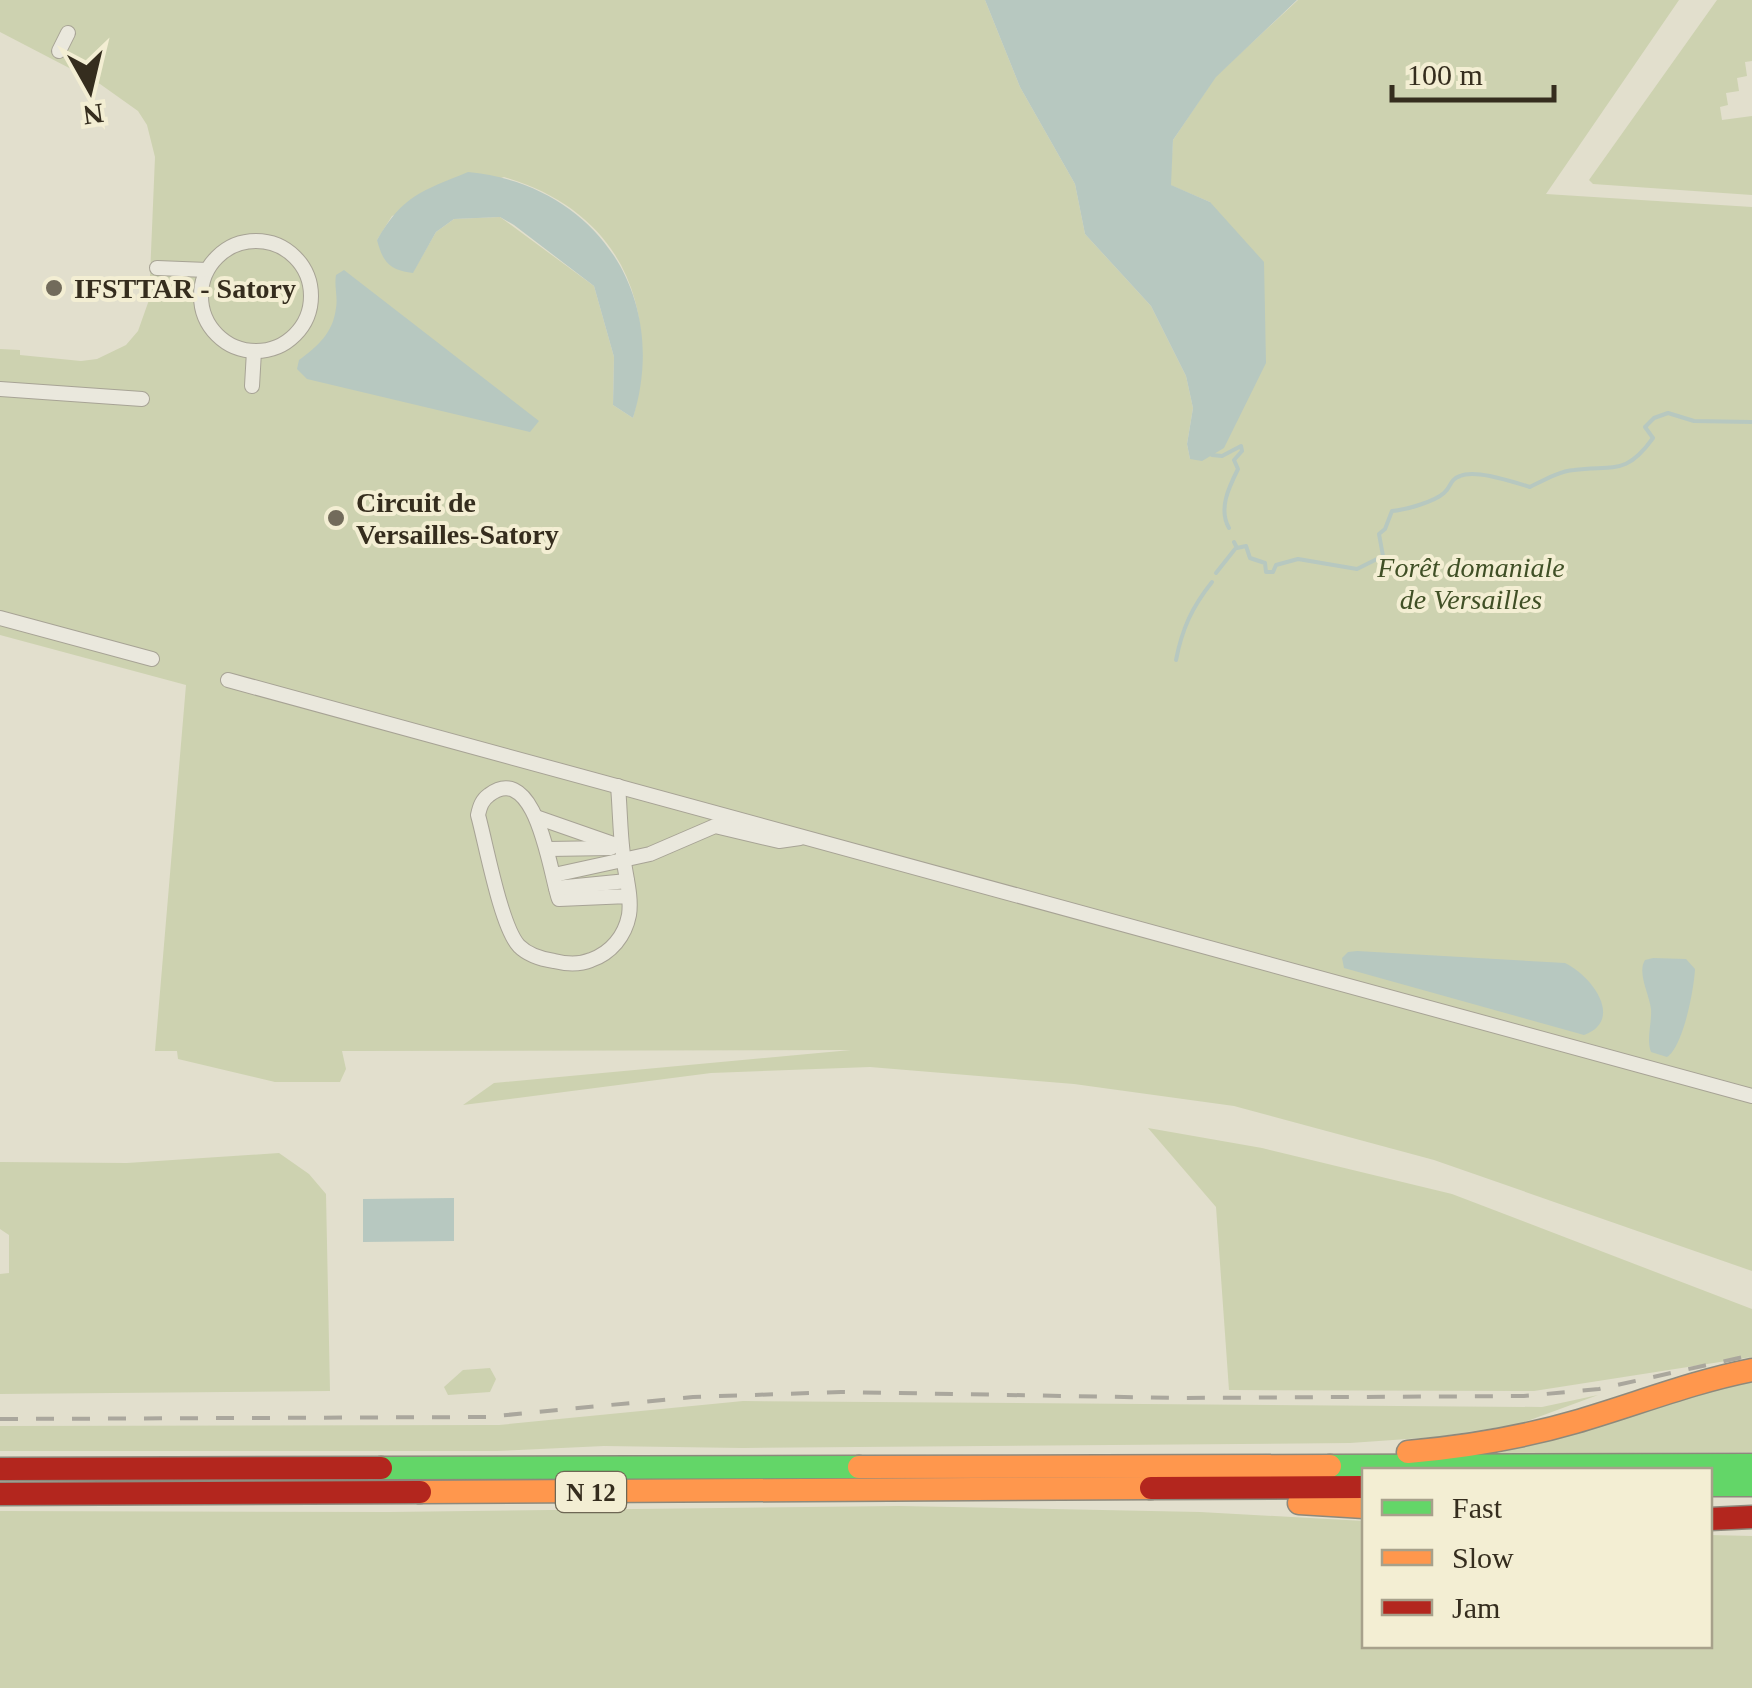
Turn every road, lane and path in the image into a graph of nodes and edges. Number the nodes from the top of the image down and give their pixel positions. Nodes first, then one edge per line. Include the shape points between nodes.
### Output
1 (68, 33) dead end
2 (59, 51) dead end
3 (156, 268) dead end
4 (208, 270) junction
5 (254, 351) junction
6 (252, 386) dead end
7 (0, 389) edge
8 (142, 399) dead end
9 (0, 618) edge
10 (152, 660) dead end
11 (228, 680) dead end
12 (618, 786) junction
13 (536, 817) junction
14 (806, 838) junction
15 (549, 849) junction
16 (623, 854) junction
17 (555, 882) junction
18 (628, 889) junction
19 (1752, 1096) edge
20 (1752, 1370) edge
21 (1752, 1465) edge
22 (1336, 1466) junction
23 (0, 1470) edge
24 (1712, 1485) edge
25 (1752, 1485) edge
26 (1362, 1487) edge
27 (1182, 1488) junction
28 (0, 1494) edge
29 (1362, 1507) edge
30 (1752, 1518) edge
31 (1712, 1519) edge

1 - 2 street
3 - 4 street
4 - 5 street via 200,294 212,330 226,343
4 - 5 street via 230,247 264,241 296,256 306,270 312,305 306,321 282,346
5 - 6 street
7 - 8 street
9 - 10 street
11 - 12 street
12 - 14 street
12 - 16 street
13 - 15 street
13 - 16 street
13 - 18 street via 520,796 501,789 485,798 478,815 506,922 522,949 563,964 602,955 622,933 630,912
14 - 16 street via 783,841 715,826 650,854
14 - 19 street
15 - 16 street
15 - 17 street
16 - 17 street
16 - 18 street
17 - 18 street
20 - 22 highway via 1513,1438 1369,1454
21 - 22 highway, N 12
22 - 23 highway, N 12
24 - 25 highway
26 - 27 highway, N 12
27 - 28 highway, N 12
27 - 29 highway via 1215,1500
30 - 31 highway

